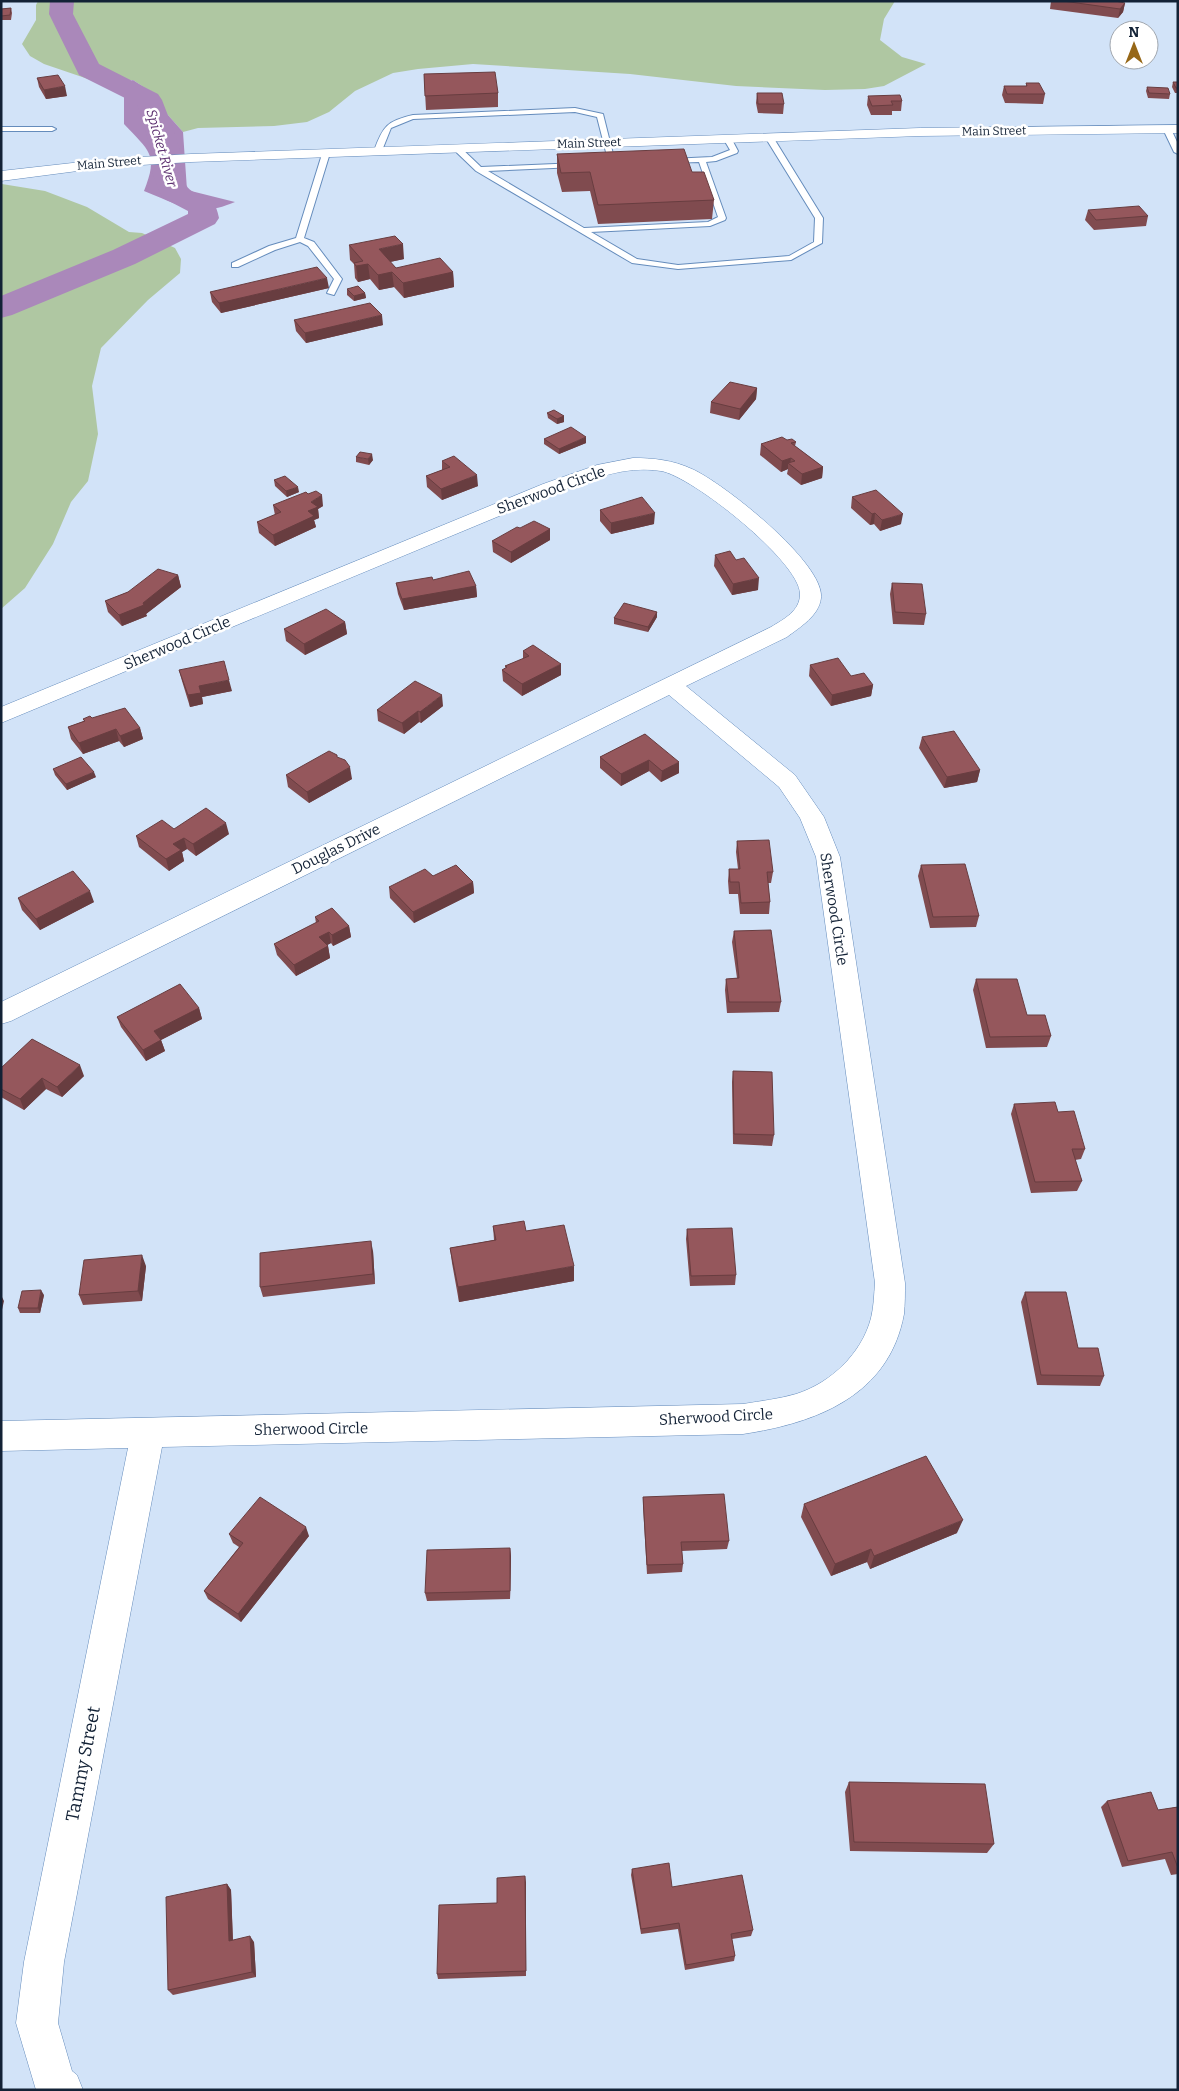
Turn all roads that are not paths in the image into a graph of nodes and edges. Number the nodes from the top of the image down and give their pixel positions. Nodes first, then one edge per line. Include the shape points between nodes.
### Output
1 (1, 129) edge
2 (52, 129) dead end
3 (1172, 129) edge
4 (770, 137) junction
5 (727, 138) junction
6 (606, 143) junction
7 (456, 148) junction
8 (378, 151) junction
9 (1178, 152) edge
10 (326, 153) junction
11 (702, 160) junction
12 (662, 162) edge
13 (622, 163) edge
14 (603, 164) edge
15 (613, 164) junction
16 (584, 165) edge
17 (479, 169) junction
18 (1, 176) edge
19 (583, 230) junction
20 (300, 239) junction
21 (235, 265) dead end
22 (332, 293) dead end
23 (671, 685) junction
24 (1, 716) edge
25 (1, 1014) edge
26 (148, 1433) junction
27 (1, 1436) edge
28 (62, 2090) edge

1 - 2 lane
3 - 4 street, Main Street
3 - 9 lane
4 - 5 street, Main Street
4 - 19 lane via 819,218 818,243 791,258 678,267 635,261
5 - 6 street, Main Street
5 - 11 lane via 734,151 713,160
6 - 7 street, Main Street
6 - 8 lane via 600,116 575,110 413,117 393,122 386,128
6 - 15 lane
7 - 8 street, Main Street
7 - 17 lane
8 - 10 street, Main Street
10 - 18 street, Main Street via 145,160
10 - 20 lane
11 - 12 lane
11 - 19 lane via 722,218 710,224
13 - 15 lane
14 - 15 lane
16 - 17 lane
17 - 19 lane
20 - 21 lane
20 - 22 lane via 311,244 338,279
23 - 24 street, Sherwood Circle via 796,621 807,608 810,589 806,577 775,543 698,479 659,464 635,464 590,474 550,488
23 - 25 street, Douglas Drive
23 - 26 street, Sherwood Circle via 788,781 812,817 828,857 890,1284 887,1318 875,1350 853,1379 820,1400 783,1413 743,1419
26 - 27 street, Sherwood Circle
26 - 28 street, Tammy Street via 44,1962 36,2024 55,2084

